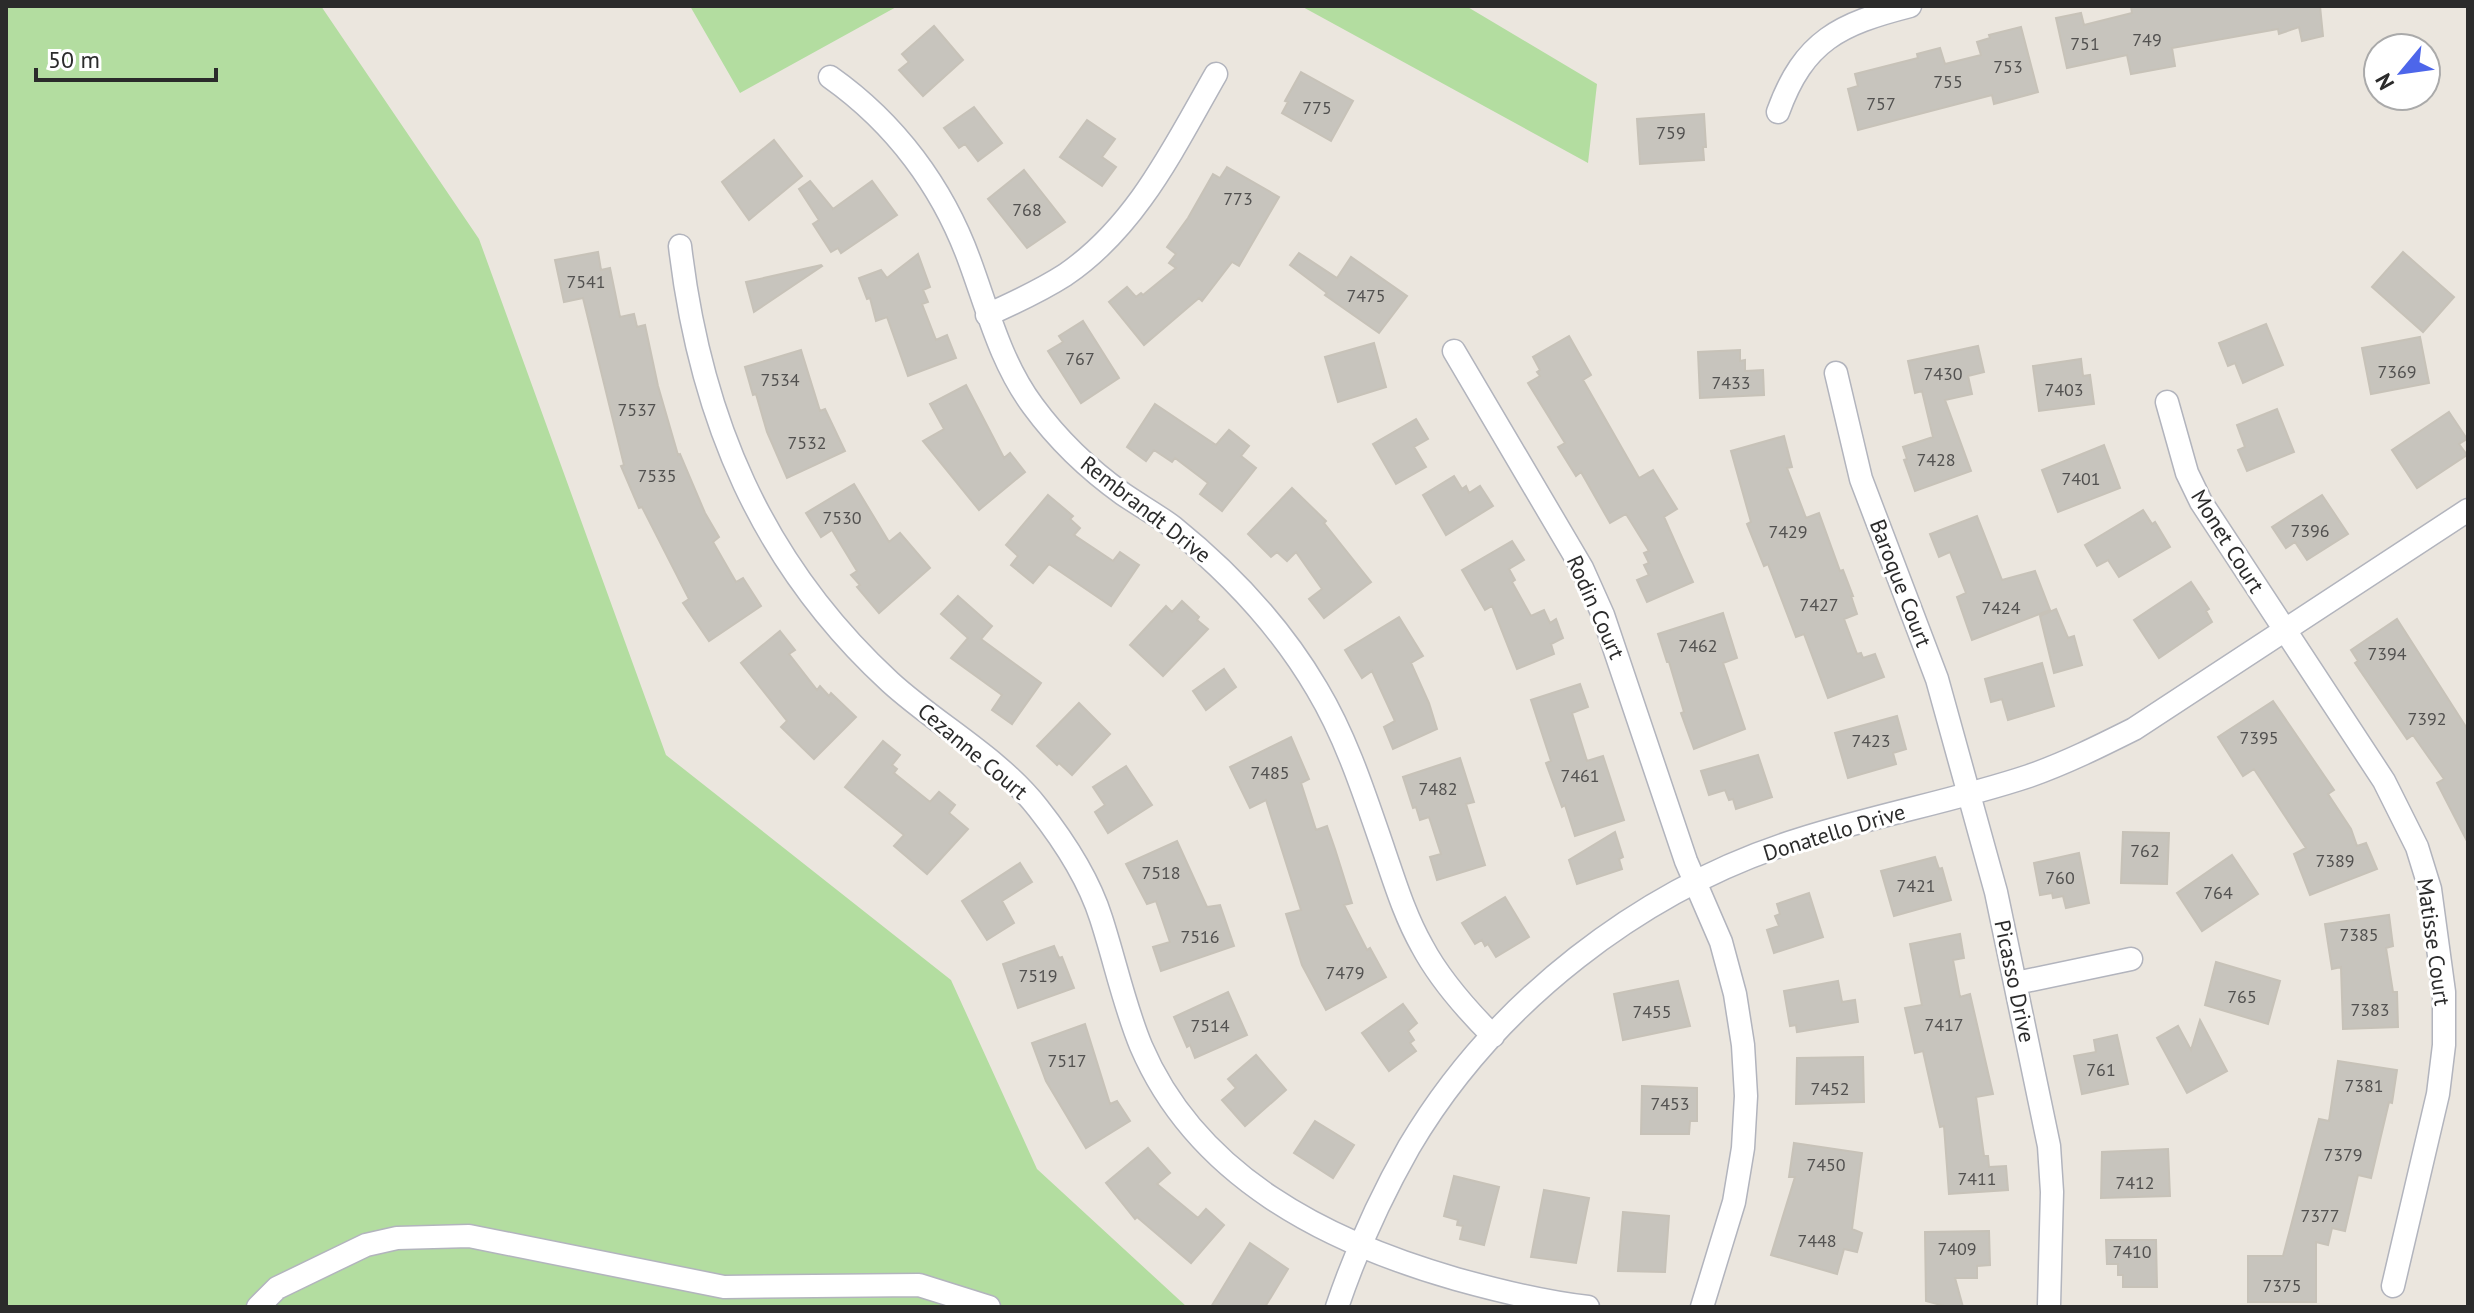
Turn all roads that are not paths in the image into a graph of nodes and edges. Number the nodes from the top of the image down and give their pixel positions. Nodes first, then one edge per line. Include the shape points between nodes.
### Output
1 (1910, 6) edge
2 (1216, 74) dead end
3 (830, 77) dead end
4 (1778, 112) dead end
5 (680, 246) dead end
6 (987, 315) junction
7 (1454, 351) dead end
8 (1836, 373) dead end
9 (2167, 402) dead end
10 (2468, 510) edge
11 (2284, 631) junction
12 (1968, 793) junction
13 (1695, 882) junction
14 (2131, 959) dead end
15 (2016, 983) junction
16 (1493, 1036) junction
17 (1359, 1246) junction
18 (2393, 1286) dead end
19 (2049, 1305) edge
20 (258, 1307) edge
21 (989, 1307) edge
22 (1337, 1307) edge
23 (1588, 1307) edge
24 (1702, 1307) edge

1 - 4 street via 1846,25 1821,42 1787,86
2 - 6 street via 1154,182 1100,247 1067,274
3 - 6 street, Rembrandt Drive via 880,119 935,189 969,260
5 - 17 street, Cezanne Court via 687,309 717,421 754,504 809,592 890,682 996,765 1059,835 1100,915 1143,1050 1197,1134 1272,1201
6 - 16 street, Rembrandt Drive via 1007,364 1054,433 1086,465 1211,559 1285,640 1345,743 1402,906 1422,947 1448,987
7 - 13 street, Rodin Court via 1582,568
8 - 12 street, Baroque Court via 1861,479 1937,679
9 - 11 street, Monet Court via 2201,502
10 - 11 street, Donatello Drive
11 - 12 street, Donatello Drive via 2121,736 2029,776
11 - 18 street, Matisse Court via 2400,808 2430,889 2444,992 2444,1045 2438,1094
12 - 13 street, Donatello Drive via 1799,839
12 - 15 street, Picasso Drive
13 - 16 street, Donatello Drive via 1585,952
13 - 24 street, Rodin Court via 1721,942 1735,994 1746,1096 1734,1202
14 - 15 street
15 - 19 street, Picasso Drive via 2049,1146
16 - 17 street, Donatello Drive via 1411,1145
17 - 22 street, Donatello Drive
17 - 23 street, Cezanne Court via 1500,1291
20 - 21 street via 277,1288 366,1245 397,1238 469,1236 724,1287 919,1285

